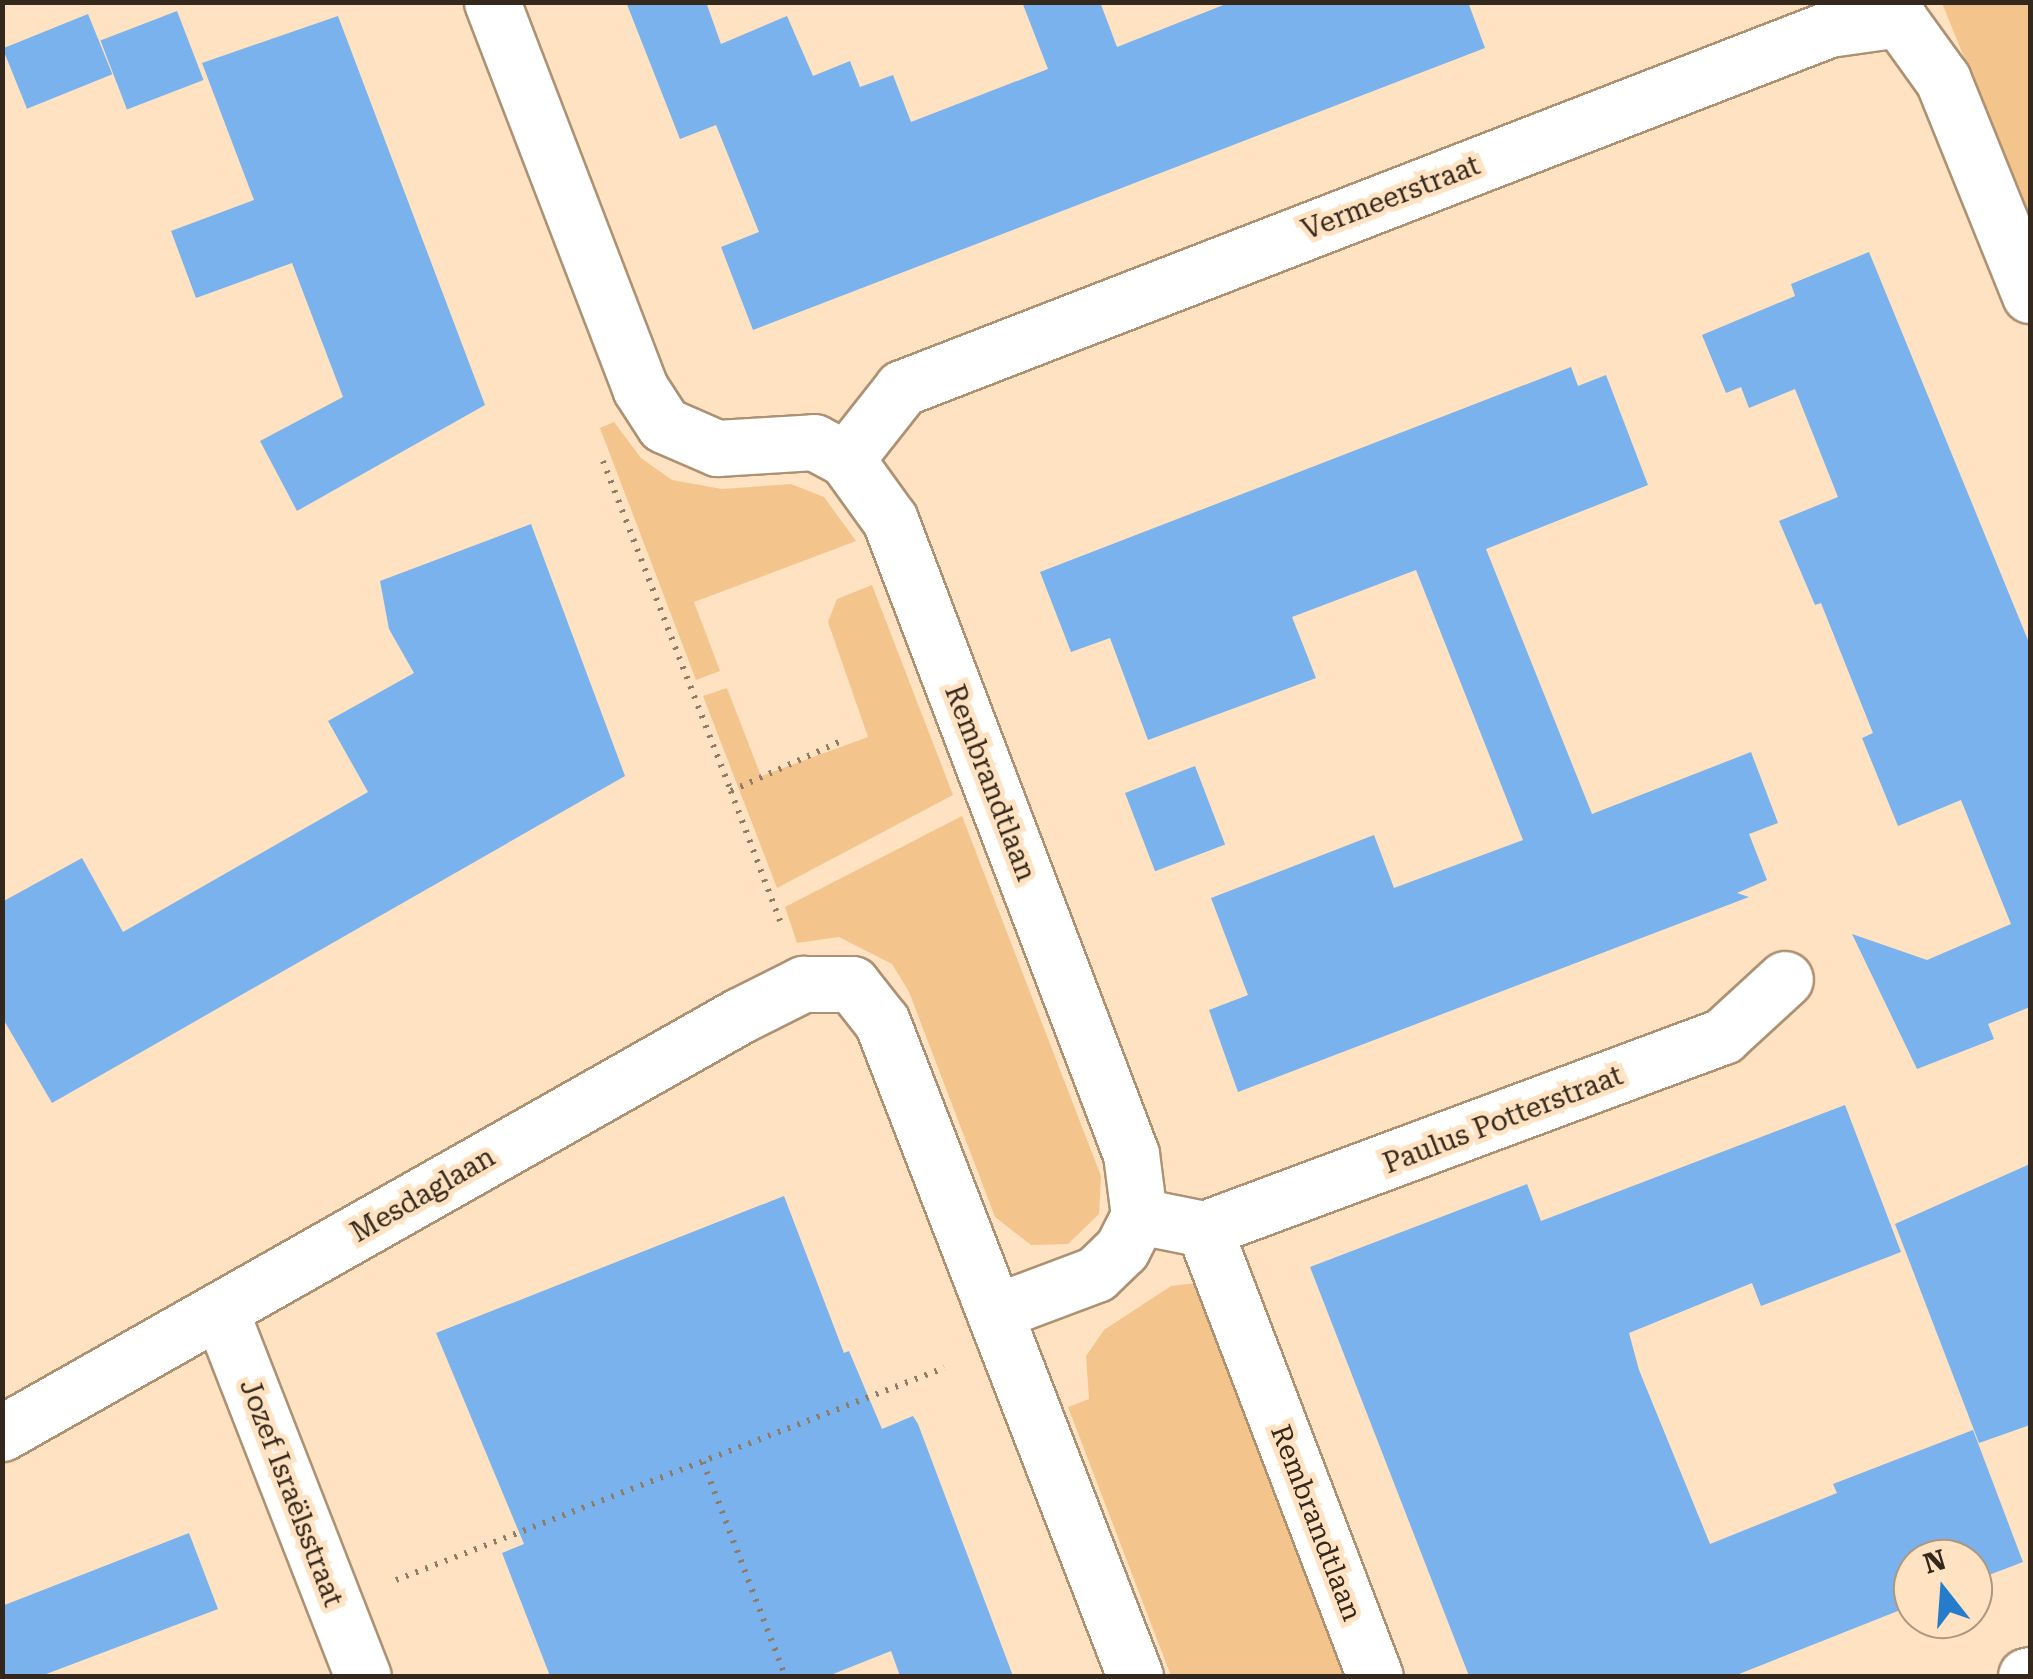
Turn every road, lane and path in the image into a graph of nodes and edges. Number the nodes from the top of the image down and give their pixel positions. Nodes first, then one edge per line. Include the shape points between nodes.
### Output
1 (492, 2) edge
2 (2030, 295) edge
3 (640, 388) junction
4 (846, 459) junction
5 (839, 742) dead end
6 (731, 791) junction
7 (1785, 979) dead end
8 (828, 984) junction
9 (1139, 1216) junction
10 (1204, 1230) junction
11 (220, 1310) junction
12 (1001, 1328) junction
13 (2, 1433) edge
14 (703, 1462) junction
15 (334, 1604) junction
16 (363, 1676) edge
17 (784, 1676) edge
18 (1135, 1676) edge
19 (1376, 1676) edge

1 - 3 street
2 - 4 street, Vermeerstraat via 1943,80 1899,19 1829,28 902,388
3 - 4 street via 664,424 717,448 814,442
3 - 6 path via 590,426
4 - 9 street, Rembrandtlaan via 890,520 1131,1154
5 - 6 path
6 - 8 path
7 - 10 street, Paulus Potterstraat via 1723,1036
8 - 11 street, Mesdaglaan
8 - 12 street via 882,1022
9 - 10 street
9 - 12 street via 1122,1249 1096,1274
10 - 19 street, Rembrandtlaan
11 - 13 street, Mesdaglaan
11 - 15 street, Jozef Israëlsstraat
12 - 14 path
12 - 18 street
14 - 15 path
14 - 17 path
15 - 16 street, Jozef Israëlsstraat

